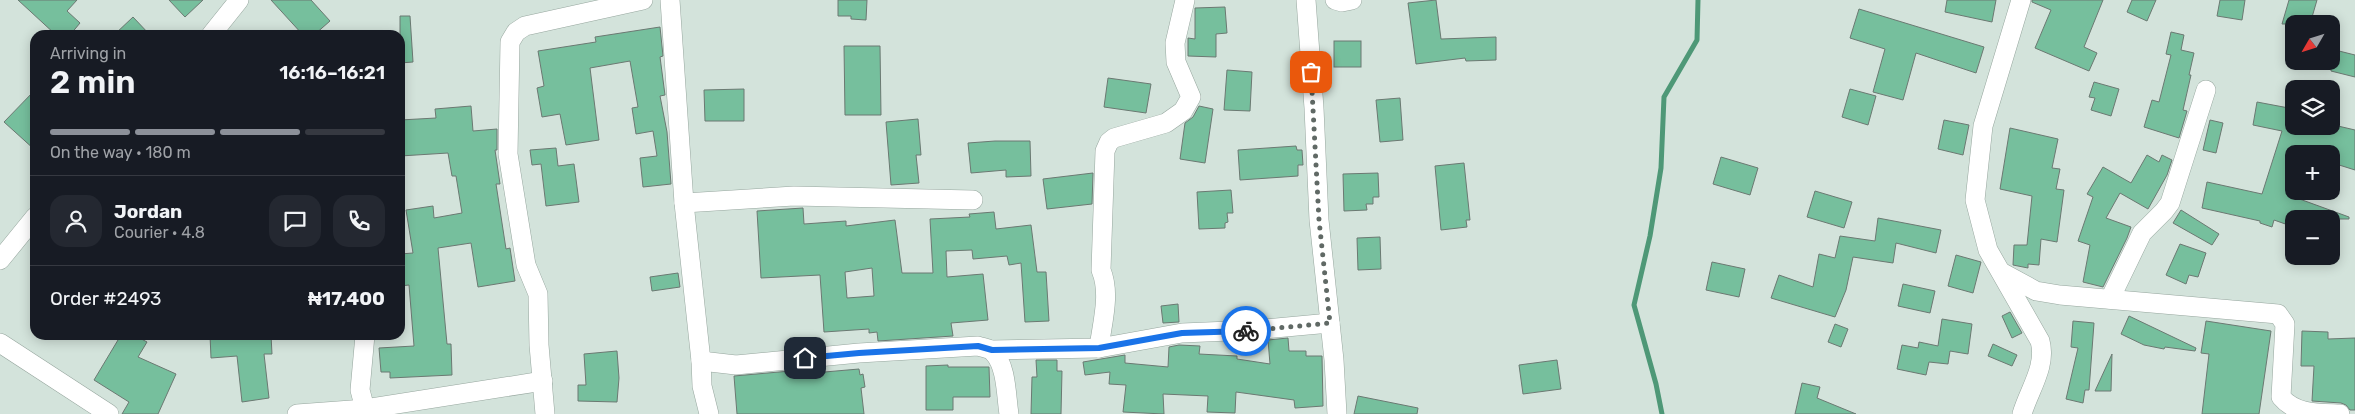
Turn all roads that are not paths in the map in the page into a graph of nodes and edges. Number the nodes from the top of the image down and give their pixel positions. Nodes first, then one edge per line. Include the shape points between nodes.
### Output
1 (239, 0) edge
2 (644, 0) edge
3 (670, 0) edge
4 (1185, 0) edge
5 (1306, 0) edge
6 (1335, 0) edge
7 (1352, 0) edge
8 (2021, 0) edge
9 (216, 30) edge
10 (2206, 90) dead end
11 (974, 200) dead end
12 (684, 203) junction
13 (30, 223) edge
14 (0, 260) edge
15 (2003, 273) junction
16 (2110, 299) junction
17 (1330, 323) junction
18 (365, 340) edge
19 (0, 343) edge
20 (1099, 348) junction
21 (992, 350) junction
22 (702, 361) junction
23 (543, 380) junction
24 (365, 409) junction
25 (109, 414) edge
26 (298, 414) edge
27 (545, 414) edge
28 (709, 414) edge
29 (1009, 414) edge
30 (1337, 414) edge
31 (2022, 414) edge
32 (2340, 414) edge

1 - 9 street
2 - 23 street via 525,26 510,42 508,154 526,265 538,294
3 - 12 street
4 - 20 street via 1174,43 1176,62 1191,97 1183,111 1166,123 1114,138 1106,150 1101,270 1106,292
5 - 17 street via 1319,220
6 - 7 street
8 - 15 street via 1984,126 1975,200 1988,250
10 - 16 street via 2170,203 2142,233
11 - 12 street via 794,196
12 - 22 street
13 - 14 street
15 - 16 street via 2036,291
15 - 31 street via 2044,353
16 - 32 street via 2278,314 2285,324 2281,397 2288,406 2305,412
17 - 20 street via 1182,333
17 - 30 street
18 - 24 street via 360,390
19 - 25 street
20 - 21 street
21 - 22 street via 978,346 736,365
21 - 29 street via 1002,369
22 - 28 street via 702,386
23 - 24 street
23 - 27 street
24 - 26 street

